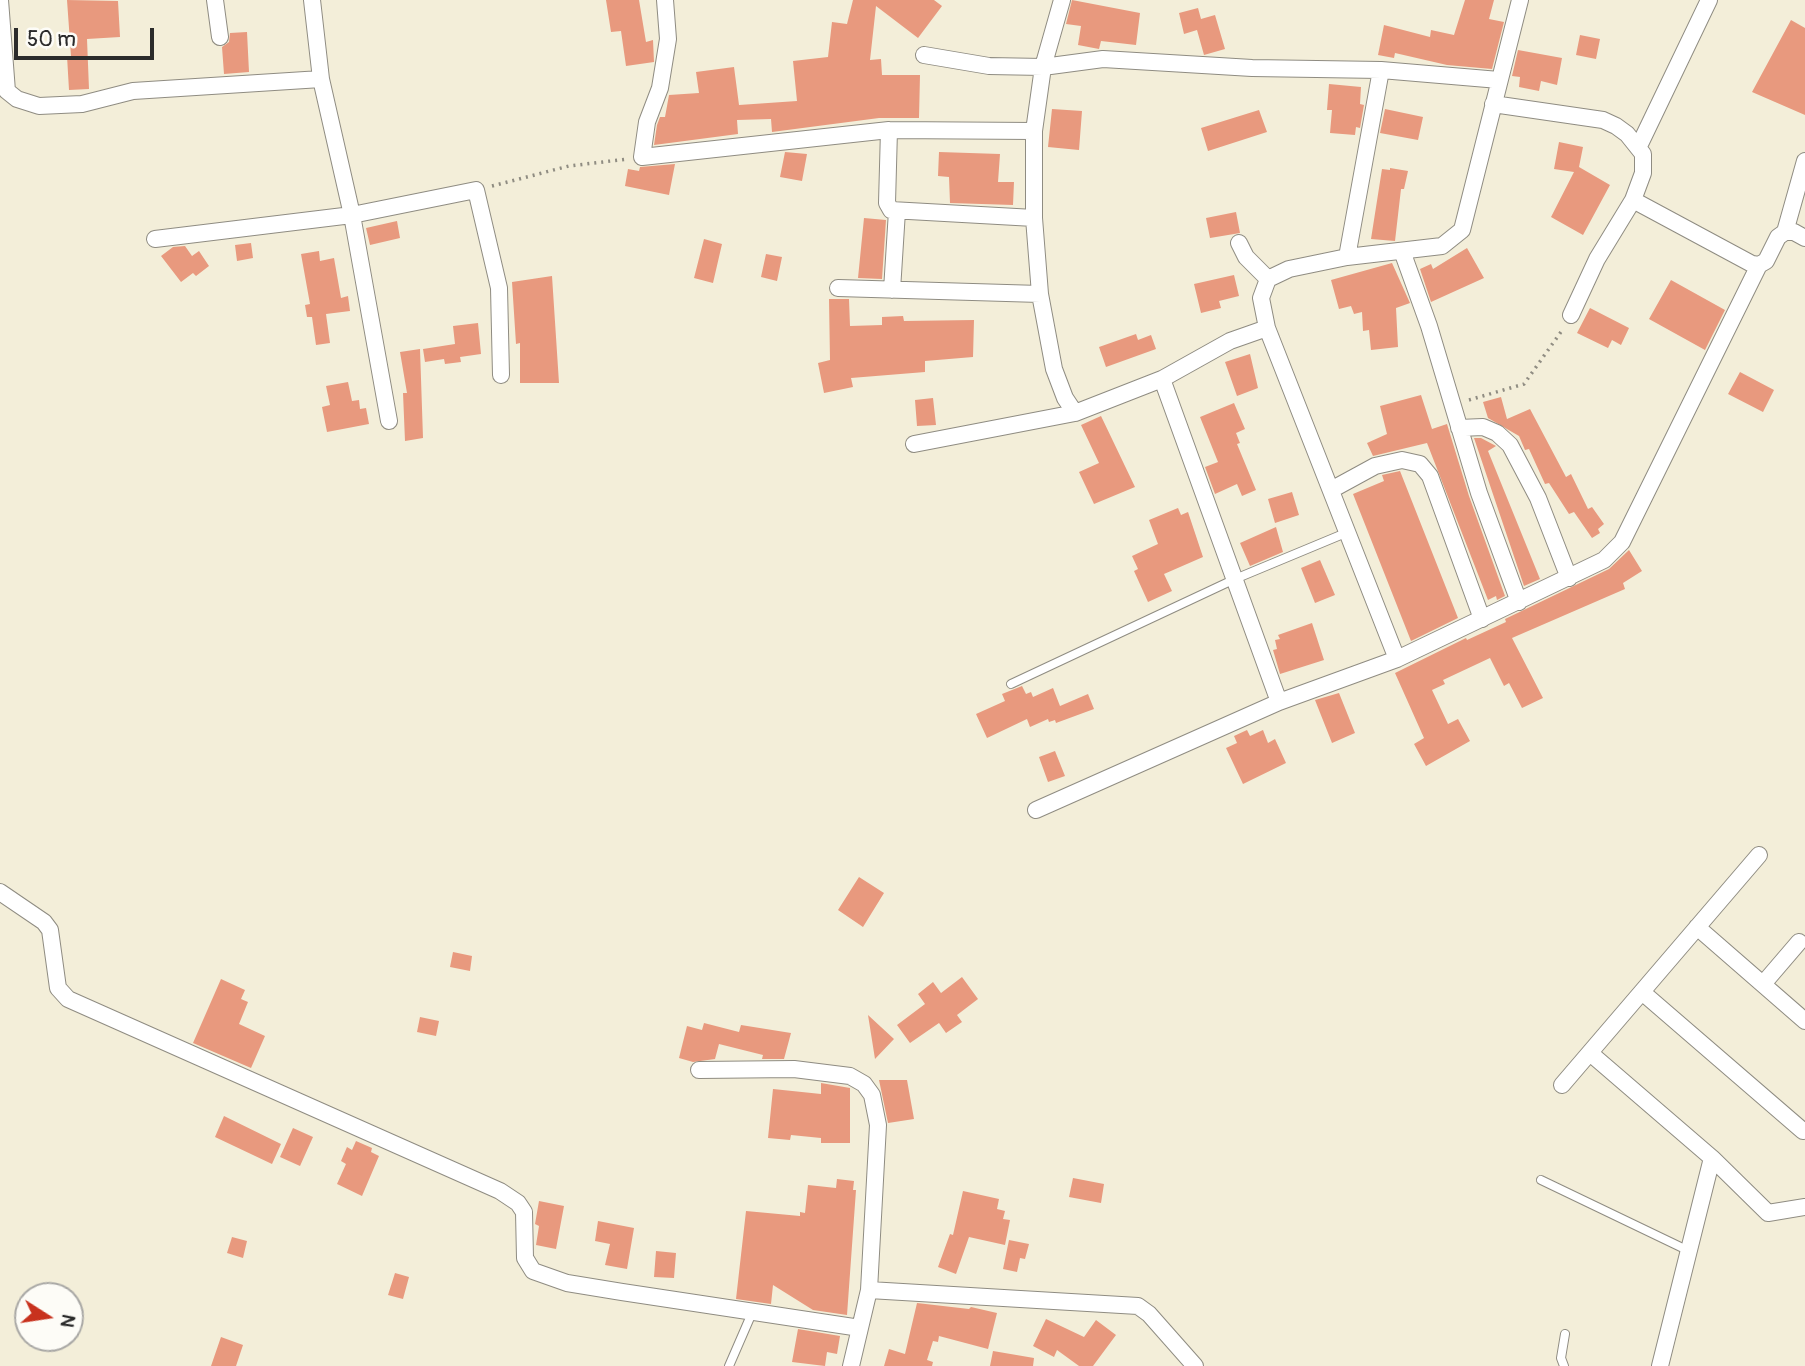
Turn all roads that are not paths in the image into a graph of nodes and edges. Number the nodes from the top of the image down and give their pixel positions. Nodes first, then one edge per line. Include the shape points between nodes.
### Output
1 (0, 0) edge
2 (215, 0) edge
3 (312, 0) edge
4 (1062, 0) edge
5 (1520, 0) edge
6 (1709, 0) edge
7 (667, 1) edge
8 (220, 37) dead end
9 (1, 46) edge
10 (924, 55) dead end
11 (1043, 66) junction
12 (1381, 70) junction
13 (321, 79) junction
14 (1499, 80) junction
15 (1493, 104) junction
16 (889, 130) junction
17 (1034, 131) junction
18 (1639, 146) junction
19 (1805, 161) edge
20 (1633, 200) junction
21 (897, 211) junction
22 (352, 215) junction
23 (1034, 218) junction
24 (1785, 232) junction
25 (1805, 238) edge
26 (155, 239) dead end
27 (1239, 243) dead end
28 (1402, 251) junction
29 (1347, 257) junction
30 (1759, 265) junction
31 (1268, 279) junction
32 (838, 288) dead end
33 (892, 290) junction
34 (1040, 294) junction
35 (1571, 315) road end
36 (1267, 328) junction
37 (501, 375) dead end
38 (1162, 379) junction
39 (1075, 413) junction
40 (389, 421) dead end
41 (1459, 428) junction
42 (914, 444) dead end
43 (1331, 490) junction
44 (1348, 532) junction
45 (1569, 578) junction
46 (1235, 579) junction
47 (1519, 602) junction
48 (1482, 619) junction
49 (1397, 659) junction
50 (1011, 684) dead end
51 (1279, 702) junction
52 (1036, 810) dead end
53 (1759, 855) dead end
54 (0, 892) edge
55 (1697, 928) junction
56 (1799, 942) dead end
57 (1763, 984) junction
58 (1642, 992) junction
59 (1805, 1021) edge
60 (1590, 1053) junction
61 (699, 1070) dead end
62 (1562, 1085) dead end
63 (1803, 1131) dead end
64 (1712, 1158) junction
65 (1541, 1180) dead end
66 (1805, 1207) edge
67 (1689, 1251) junction
68 (869, 1290) junction
69 (752, 1313) junction
70 (860, 1328) junction
71 (1564, 1334) dead end
72 (729, 1366) edge
73 (851, 1366) edge
74 (1195, 1366) edge
75 (1564, 1366) edge
76 (1660, 1366) edge

1 - 9 street
2 - 8 street
3 - 13 street
4 - 11 street
5 - 14 street
6 - 18 street
7 - 16 street via 668,39 642,157
9 - 13 street via 7,92 39,106 82,104 133,91
10 - 11 street via 989,66
11 - 12 street via 1103,59
11 - 17 street
12 - 14 street
12 - 29 street
13 - 22 street
14 - 15 street
15 - 18 street via 1603,120
15 - 28 street via 1462,230 1442,246
16 - 17 street
16 - 21 street via 887,203
17 - 23 street
18 - 20 street via 1644,162
19 - 24 street
20 - 30 street
20 - 35 street via 1597,259
21 - 23 street
21 - 33 street
22 - 26 street
22 - 37 street via 476,190 499,288
22 - 40 street
23 - 34 street
24 - 25 street
24 - 30 street
27 - 31 street
28 - 29 street
28 - 41 street
29 - 31 street via 1289,269
30 - 45 street via 1622,542 1604,560
31 - 36 street via 1261,298
32 - 33 street
33 - 34 street
34 - 39 street via 1054,369
36 - 38 street via 1230,341
36 - 43 street
38 - 39 street
38 - 46 street
39 - 42 street
41 - 45 street via 1483,427 1510,445 1538,498
41 - 47 street
43 - 44 street
43 - 48 street via 1375,466 1402,460 1420,464 1430,476
44 - 46 lane
44 - 49 street
45 - 47 street
46 - 50 lane
46 - 51 street
47 - 48 street
48 - 49 street
49 - 51 street
51 - 52 street
53 - 55 street
54 - 69 street via 50,930 58,988 68,999 500,1191 524,1212 525,1258 533,1271 568,1283
55 - 57 street
55 - 58 street
56 - 57 street
57 - 59 street
58 - 60 street
58 - 63 street
60 - 62 street
60 - 64 street
61 - 68 street via 794,1069 850,1076 864,1084 872,1095 878,1125
64 - 66 street via 1768,1213
64 - 67 street
65 - 67 lane
67 - 76 street
68 - 70 street
68 - 74 street via 1138,1306
69 - 70 street
69 - 72 lane
70 - 73 street
71 - 75 lane

